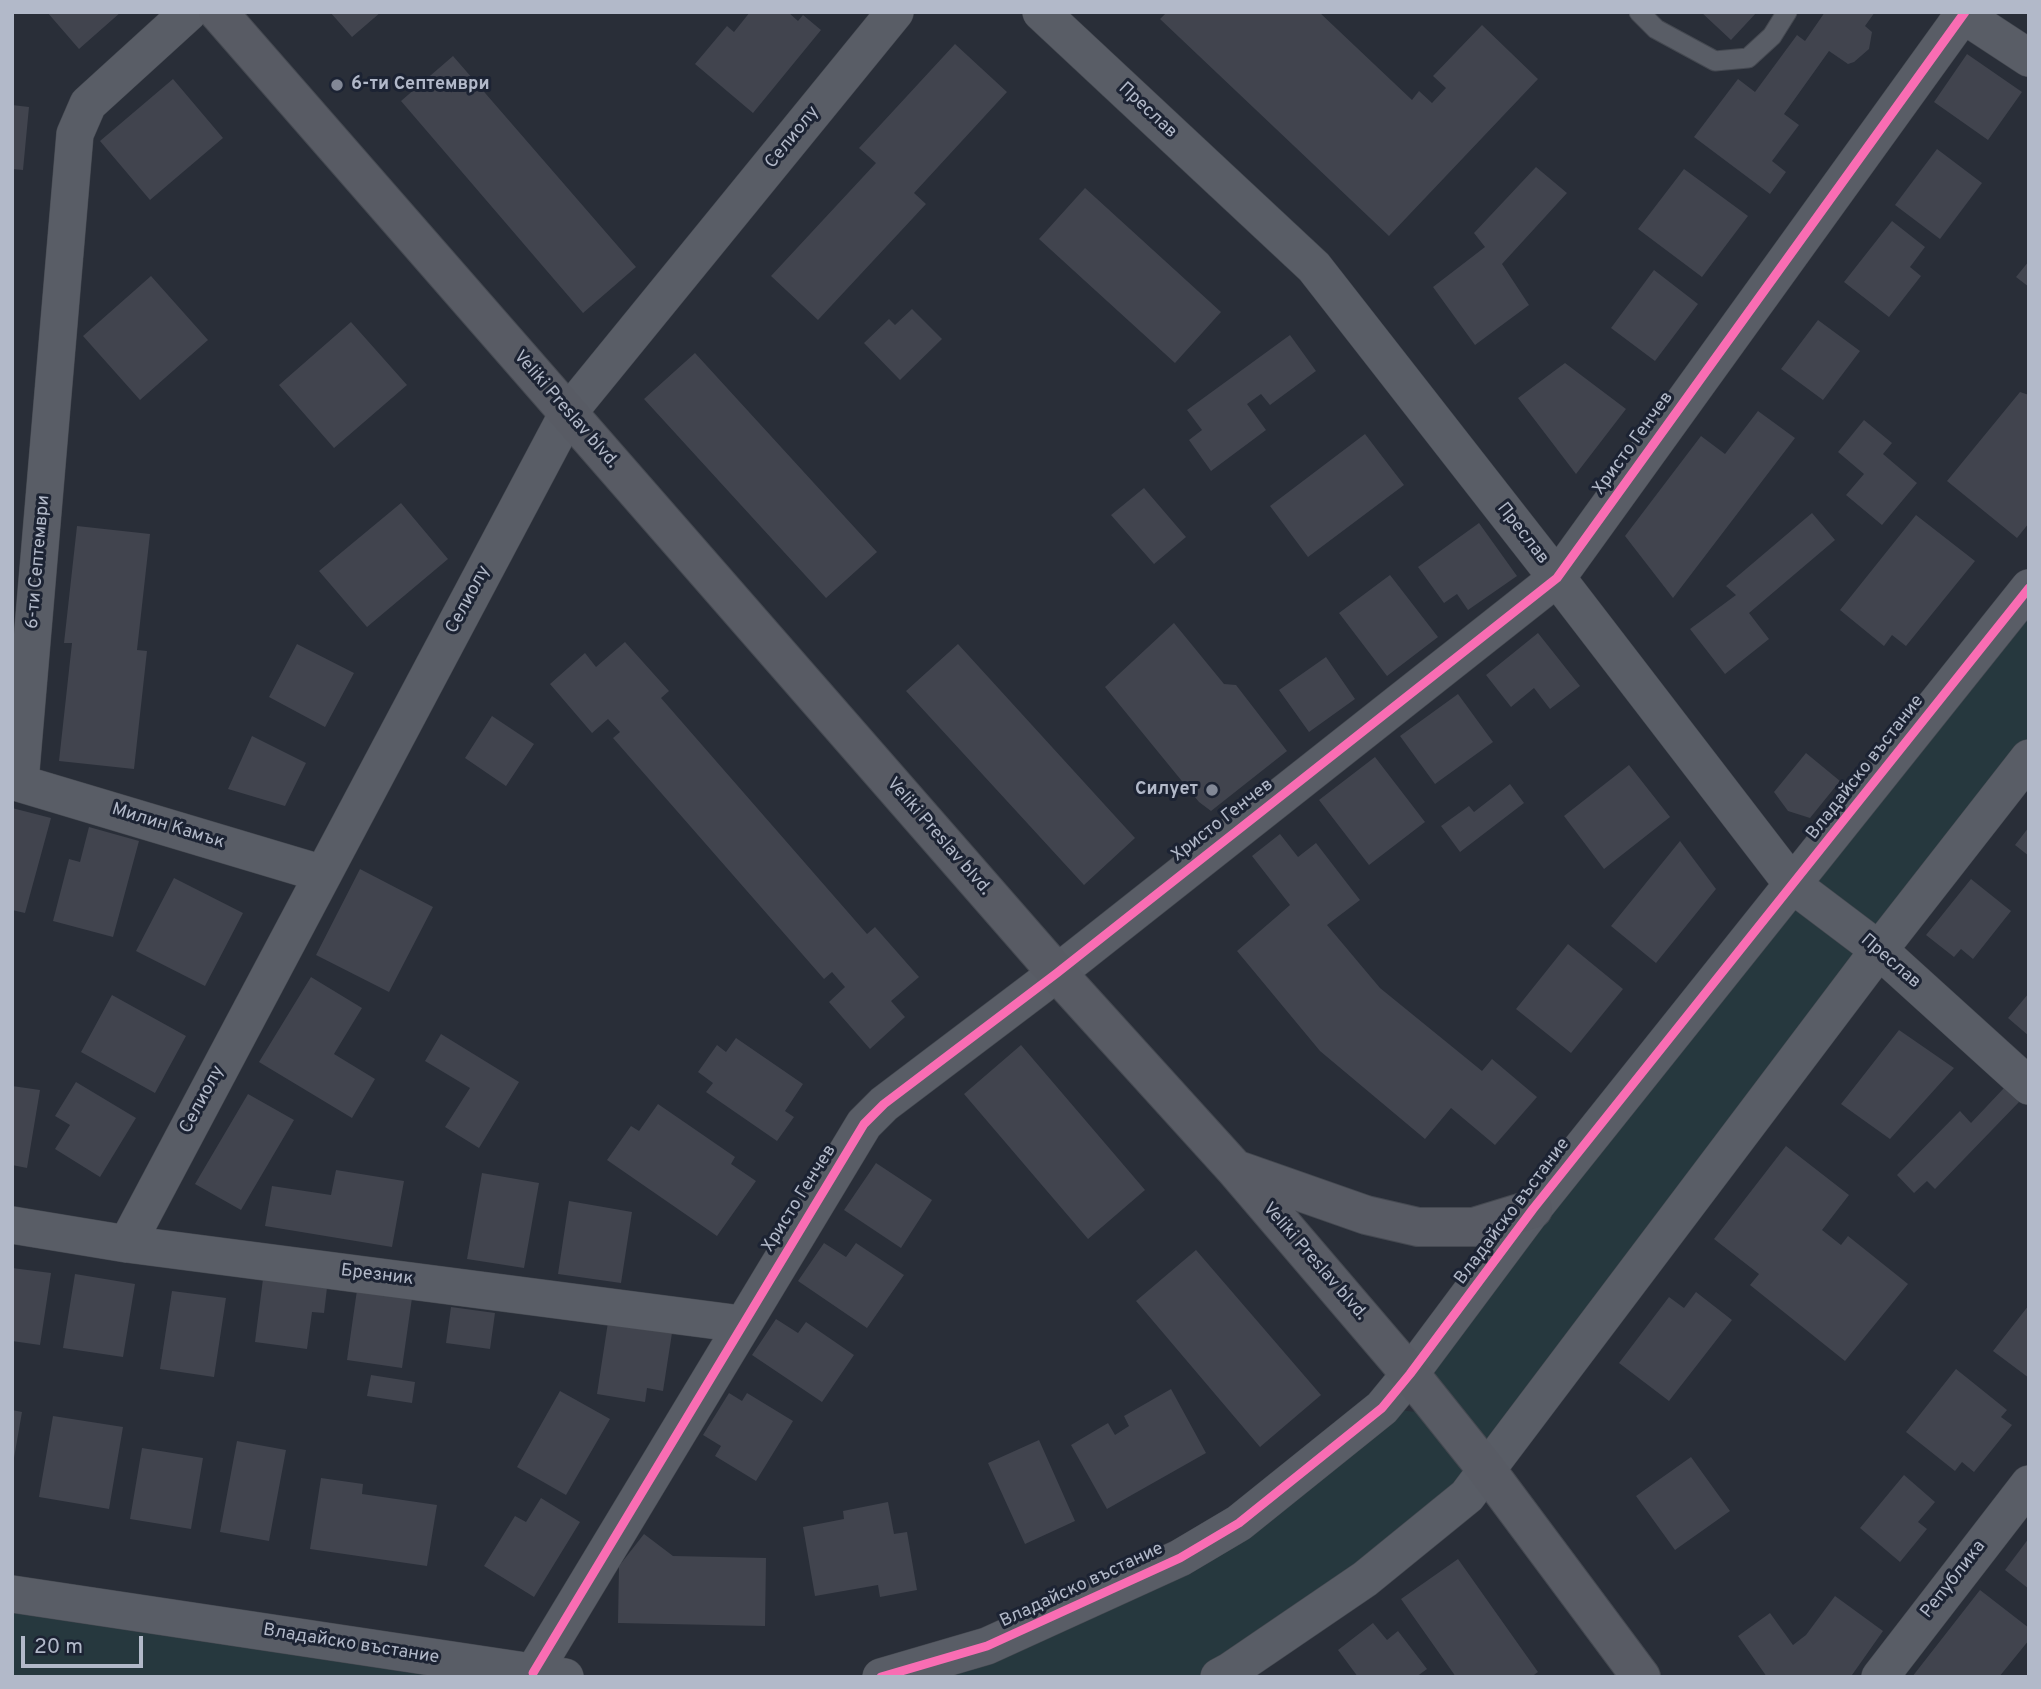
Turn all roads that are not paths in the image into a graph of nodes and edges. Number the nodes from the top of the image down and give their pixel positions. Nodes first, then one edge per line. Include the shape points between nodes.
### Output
1 (189, 12) edge
2 (218, 12) edge
3 (895, 12) edge
4 (1041, 12) edge
5 (1639, 12) edge
6 (1787, 12) edge
7 (1963, 13) edge
8 (2029, 58) edge
9 (568, 414) junction
10 (1557, 578) junction
11 (2029, 588) edge
12 (2029, 758) edge
13 (16, 781) edge
14 (323, 874) junction
15 (1793, 885) junction
16 (1879, 950) junction
17 (1056, 973) junction
18 (2029, 1086) edge
19 (1234, 1168) junction
20 (1533, 1209) junction
21 (12, 1225) edge
22 (127, 1244) junction
23 (741, 1324) junction
24 (1410, 1374) junction
25 (1486, 1469) junction
26 (2029, 1484) edge
27 (12, 1594) edge
28 (549, 1675) edge
29 (881, 1677) edge
30 (1219, 1677) edge
31 (1641, 1677) edge
32 (1880, 1677) edge

1 - 13 street, 6-ти Септември via 88,104 75,134
2 - 9 main road, Veliki Preslav blvd.
3 - 9 street, Селиолу
4 - 10 street, Преслав via 1314,267
5 - 6 lane via 1656,29 1715,61 1748,58 1772,36
7 - 8 street
7 - 10 street, Христо Генчев
9 - 14 street, Селиолу
9 - 17 main road, Veliki Preslav blvd.
10 - 15 street, Преслав
10 - 17 street, Христо Генчев
11 - 15 street, Владайско въстание
12 - 16 street
13 - 14 street, Милин Камък
14 - 22 street, Селиолу
15 - 16 street, Преслав
15 - 20 street, Владайско въстание
16 - 18 street, Преслав
16 - 25 street
17 - 19 main road, Veliki Preslav blvd.
17 - 23 street, Христо Генчев via 864,1124
19 - 20 main road via 1366,1215 1418,1227 1474,1227
19 - 24 main road, Veliki Preslav blvd.
20 - 24 street, Владайско въстание
21 - 22 street, Брезник
22 - 23 street, Брезник
23 - 28 street, Христо Генчев
24 - 25 main road, Veliki Preslav blvd.
24 - 29 street, Владайско въстание via 1382,1408 1290,1484 1239,1523 1180,1558 987,1646
25 - 30 street via 1467,1496 1365,1579
25 - 31 main road, Veliki Preslav blvd.
26 - 32 street, Република
27 - 28 street, Владайско въстание

